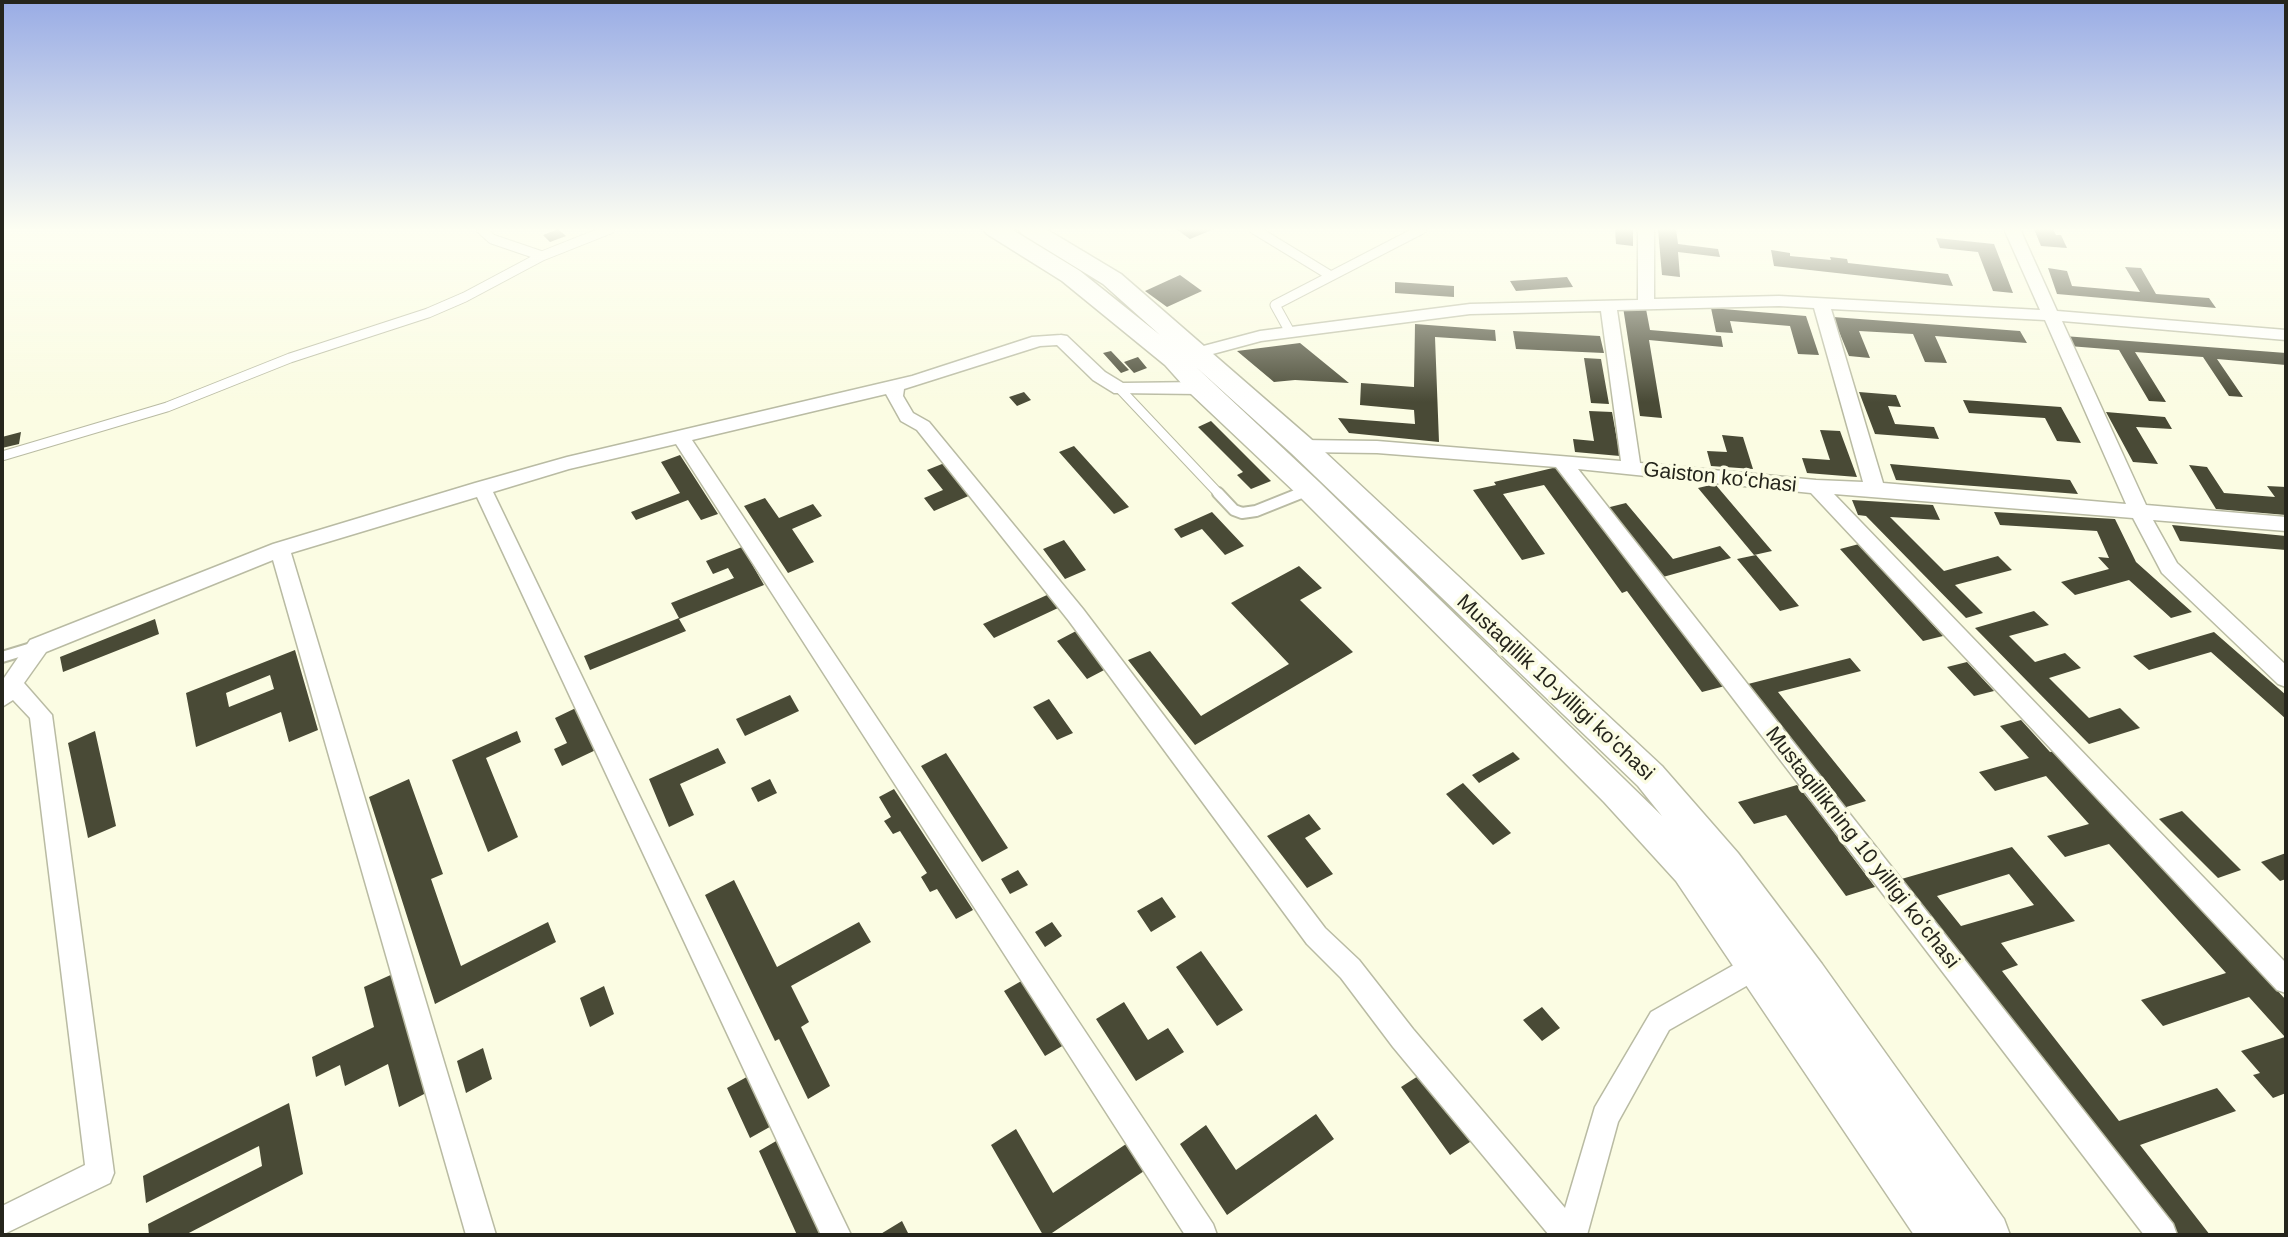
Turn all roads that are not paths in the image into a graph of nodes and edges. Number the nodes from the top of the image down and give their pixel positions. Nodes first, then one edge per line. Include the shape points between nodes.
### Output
1 (484, 287) edge
2 (1086, 287) edge
3 (1119, 287) edge
4 (1310, 287) edge
5 (1646, 287) edge
6 (2037, 287) edge
7 (1821, 303) junction
8 (1646, 304) junction
9 (1608, 305) junction
10 (2049, 316) junction
11 (1290, 332) junction
12 (2286, 335) edge
13 (1185, 356) junction
14 (896, 386) junction
15 (1120, 388) junction
16 (1200, 388) junction
17 (680, 436) junction
18 (1301, 446) junction
19 (2, 456) edge
20 (1562, 461) junction
21 (1632, 469) junction
22 (1816, 487) junction
23 (482, 488) junction
24 (1309, 489) junction
25 (1875, 489) junction
26 (2139, 511) junction
27 (2286, 524) edge
28 (280, 550) junction
29 (38, 646) junction
30 (2, 657) edge
31 (2286, 678) edge
32 (6, 691) edge
33 (1755, 967) junction
34 (2286, 981) edge
35 (2, 1221) edge
36 (481, 1235) edge
37 (836, 1235) edge
38 (1202, 1235) edge
39 (1570, 1235) edge
40 (1940, 1235) edge
41 (1988, 1235) edge
42 (2162, 1235) edge

1 - 19 lane via 428,313 290,358 167,407
2 - 13 main road, Mustaqillik 10-yilligi ko'chasi
3 - 13 main road, Mustaqillik 10-yilligi ko'chasi
4 - 11 lane via 1275,305
5 - 8 street
6 - 10 street
7 - 8 street
7 - 10 street
7 - 25 street
8 - 9 street
9 - 11 street via 1470,309
9 - 21 street
10 - 12 street
10 - 26 street
11 - 13 street
13 - 16 main road, Mustaqillik 10-yilligi ko'chasi
13 - 18 main road, Mustaqillik 10-yilligi ko'chasi
14 - 15 street via 1038,341 1061,340 1099,376
14 - 17 street
14 - 39 street via 894,396 907,417 923,426 1076,615 1317,936 1350,969
15 - 16 street
15 - 24 lane via 1234,510 1256,511
16 - 24 main road, Mustaqillik 10-yilligi ko'chasi
17 - 23 street
17 - 38 street
18 - 20 street, Gaiston koʻchasi
18 - 41 main road, Mustaqillik 10-yilligi ko'chasi via 1650,776 1725,864
20 - 21 street, Gaiston koʻchasi
20 - 42 street, Mustaqillikning 10 yilligi koʻchasi
21 - 22 street, Gaiston koʻchasi
22 - 25 street, Gaiston koʻchasi
22 - 34 street
23 - 28 street
23 - 37 street
24 - 33 main road, Mustaqillik 10-yilligi ko'chasi via 1616,791 1689,869
25 - 26 street, Gaiston koʻchasi
26 - 27 street, Gaiston koʻchasi
26 - 31 street via 2169,568
28 - 29 street
28 - 36 street
29 - 30 lane
29 - 32 street
32 - 35 street via 41,715 100,1174
33 - 39 street via 1660,1021 1605,1117
33 - 40 main road, Mustaqillik 10-yilligi ko'chasi

